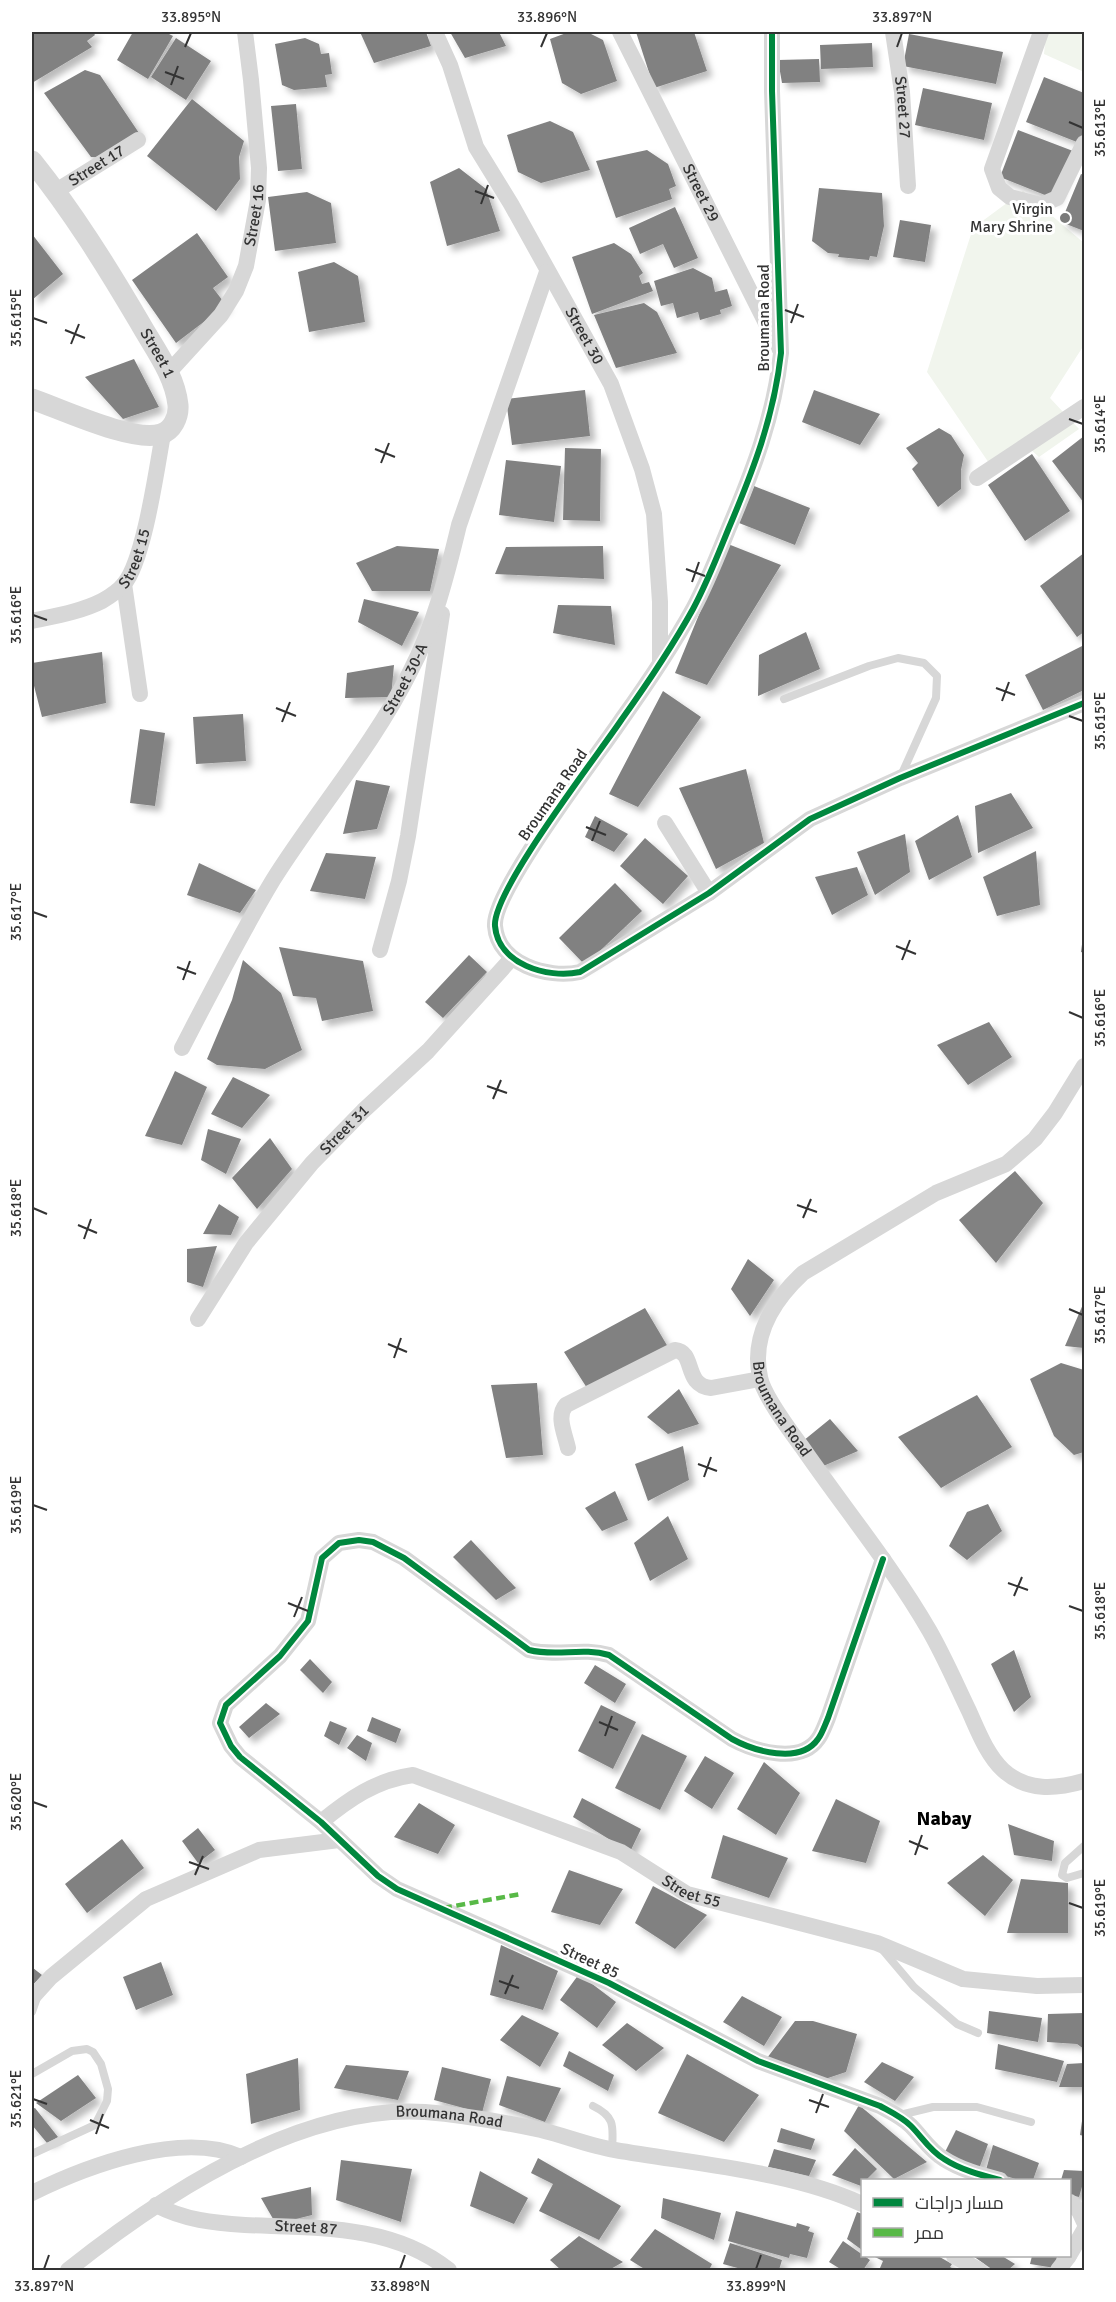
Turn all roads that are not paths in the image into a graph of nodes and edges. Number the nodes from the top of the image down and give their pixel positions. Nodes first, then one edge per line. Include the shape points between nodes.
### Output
1 (245, 32) edge
2 (435, 32) edge
3 (620, 32) edge
4 (772, 32) edge
5 (894, 32) edge
6 (1041, 32) edge
7 (138, 140) dead end
8 (1084, 143) edge
9 (32, 161) edge
10 (908, 186) dead end
11 (56, 191) junction
12 (547, 272) junction
13 (781, 353) junction
14 (169, 372) junction
15 (32, 399) edge
16 (1084, 407) edge
17 (163, 434) junction
18 (977, 477) dead end
19 (449, 568) junction
20 (124, 584) junction
21 (32, 621) edge
22 (660, 662) junction
23 (140, 694) dead end
24 (784, 699) dead end
25 (1084, 703) edge
26 (900, 778) junction
27 (664, 823) dead end
28 (709, 893) junction
29 (380, 950) dead end
30 (512, 958) junction
31 (182, 1048) dead end
32 (1084, 1066) edge
33 (198, 1319) dead end
34 (760, 1379) junction
35 (568, 1448) dead end
36 (883, 1559) junction
37 (1084, 1781) edge
38 (321, 1822) junction
39 (339, 1840) junction
40 (1084, 1846) edge
41 (1084, 1873) edge
42 (876, 1943) junction
43 (51, 1977) junction
44 (1084, 1985) edge
45 (32, 1998) edge
46 (32, 2012) edge
47 (978, 2033) dead end
48 (32, 2074) edge
49 (593, 2106) dead end
50 (899, 2116) junction
51 (1031, 2122) dead end
52 (612, 2150) junction
53 (32, 2154) edge
54 (241, 2157) junction
55 (994, 2179) edge
56 (32, 2193) edge
57 (1071, 2203) edge
58 (861, 2204) edge
59 (156, 2205) junction
60 (1084, 2222) edge
61 (1084, 2230) edge
62 (1071, 2252) edge
63 (956, 2257) edge
64 (1068, 2257) edge
65 (68, 2271) edge
66 (449, 2271) edge
67 (979, 2271) edge
68 (1058, 2271) edge

1 - 14 street, Street 16 via 259,168 258,200 246,266 221,315
2 - 12 street, Street 30 via 450,65 476,147
3 - 13 street, Street 29
4 - 13 street, Broumana Road
5 - 10 street, Street 27
6 - 8 street via 992,169 994,177 1010,197 1041,205 1057,198
7 - 11 street, Street 17
9 - 11 street, Street 1
11 - 14 street, Street 1
12 - 19 street, Street 30-A via 459,525
12 - 22 street, Street 30 via 611,384 642,469 654,514
13 - 22 street, Broumana Road via 778,383 755,468 705,585
14 - 17 street, Street 1 via 178,407 174,425
15 - 17 street via 129,434
16 - 18 street
17 - 20 street, Street 15 via 143,536
19 - 29 street via 408,836
19 - 31 street, Street 30-A via 430,628 410,672 274,879
20 - 21 street, Street 15 via 104,600 77,611
20 - 23 street
22 - 30 street, Broumana Road via 526,857 498,906 495,926 502,948
24 - 26 lane via 898,658 924,663 937,676 936,698
25 - 26 street
26 - 28 street via 810,819
27 - 28 street
28 - 30 street via 580,972 547,973
30 - 33 street, Street 31 via 428,1051 312,1163 246,1243
32 - 34 street, Broumana Road via 1035,1139 1006,1164 936,1193 826,1258 784,1291 763,1329
34 - 35 street via 704,1387 694,1379 684,1354 675,1350 566,1405 560,1416
34 - 36 street, Broumana Road via 782,1419
36 - 37 street, Broumana Road via 940,1649 984,1743 1003,1770 1046,1788
36 - 38 street, Street 85 via 818,1740 806,1750 768,1753 732,1739 609,1655 596,1651 553,1654 529,1650 404,1558 372,1542 339,1543 321,1558 308,1620 280,1656 226,1705 220,1723 240,1757
38 - 39 street, Street 85
38 - 42 street, Street 55 via 368,1788 413,1776 621,1852 687,1894
39 - 43 street via 259,1851 146,1899
39 - 50 street, Street 85 via 397,1889 609,1983 758,2061
40 - 41 lane via 1065,1863 1062,1875 1067,1878
42 - 44 street, Street 55 via 963,1979 1037,1986
42 - 47 lane via 914,1987 957,2024
43 - 45 street
43 - 46 lane via 40,1989
48 - 53 lane via 72,2050 87,2049 99,2058 109,2096 94,2125
49 - 52 lane via 609,2116 613,2126
50 - 51 lane via 933,2107 977,2107
50 - 55 street, Street 85 via 943,2159
52 - 54 street, Broumana Road via 489,2121 425,2112 383,2112 291,2135
52 - 58 street, Broumana Road via 804,2184
54 - 56 street via 213,2148 168,2149 102,2163
54 - 59 street, Broumana Road
57 - 60 street
59 - 65 street, Broumana Road
59 - 66 street, Street 87 via 192,2220 338,2230 382,2237 412,2246
61 - 62 street
63 - 67 street
64 - 68 street

